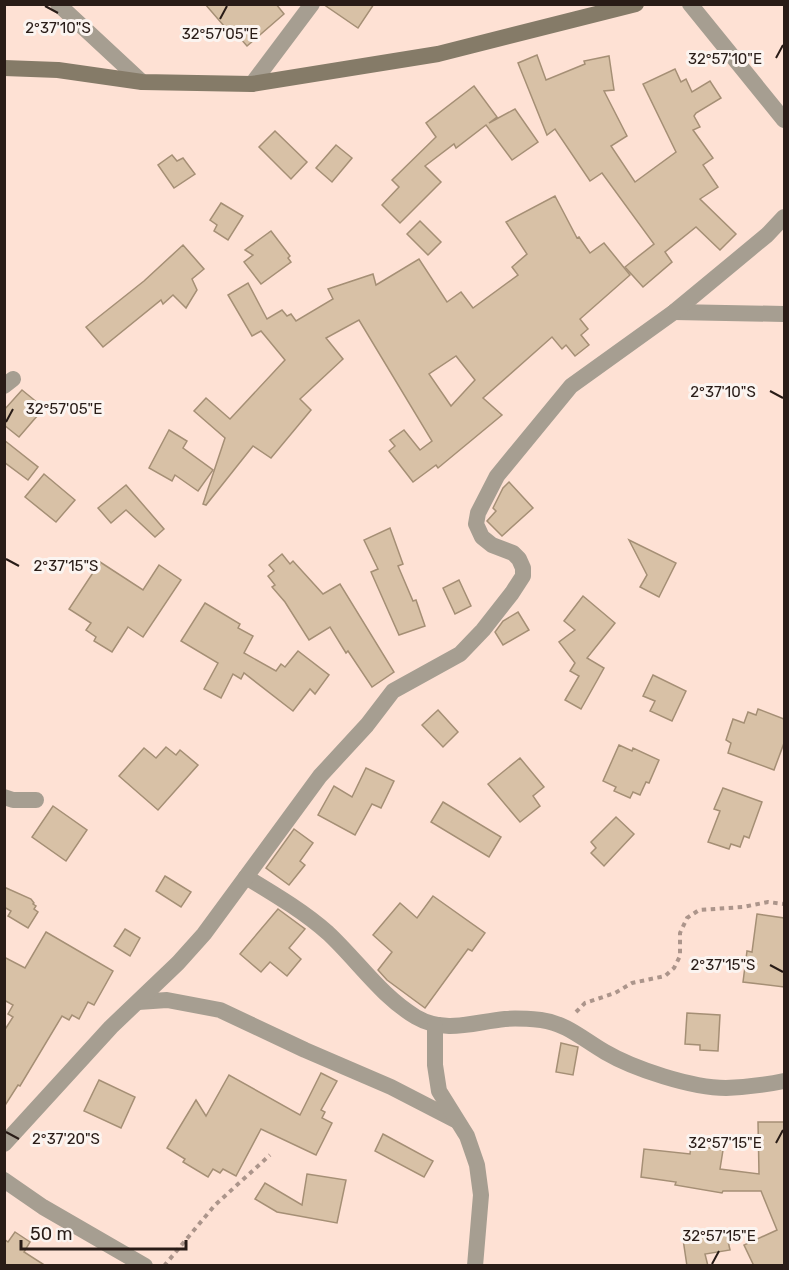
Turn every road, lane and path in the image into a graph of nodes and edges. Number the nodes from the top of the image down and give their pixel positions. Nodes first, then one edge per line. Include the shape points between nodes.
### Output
1 (58, 4) edge
2 (312, 4) edge
3 (636, 4) edge
4 (690, 4) edge
5 (4, 68) edge
6 (142, 82) junction
7 (252, 84) junction
8 (784, 120) edge
9 (784, 217) edge
10 (674, 312) junction
11 (784, 314) edge
12 (4, 797) edge
13 (36, 800) dead end
14 (246, 877) junction
15 (784, 904) edge
16 (138, 1002) junction
17 (435, 1026) junction
18 (563, 1026) junction
19 (784, 1081) edge
20 (456, 1120) junction
21 (4, 1144) edge
22 (270, 1155) dead end
23 (4, 1180) edge
24 (145, 1266) edge
25 (164, 1266) edge
26 (475, 1266) edge

1 - 6 street
2 - 7 street
3 - 7 main road via 438,54
4 - 8 street
5 - 6 main road via 58,70
6 - 7 main road
9 - 10 street
10 - 11 street
10 - 14 street via 571,386 496,476 476,524 482,537 519,559 523,568 520,582 460,654 393,691 320,776
12 - 13 street
14 - 16 street via 191,948
14 - 17 street via 288,902 326,932 370,980 416,1017
15 - 18 path via 768,902 743,908 699,910 687,918 680,933 680,956 665,976 632,983 585,1003
16 - 20 street via 167,1000 220,1010
16 - 21 street
17 - 18 street via 505,1019 542,1020
17 - 20 street via 439,1091
18 - 19 street via 606,1053 677,1080 724,1088
20 - 26 street via 467,1136 477,1165 481,1195
22 - 25 path via 215,1205
23 - 24 street

